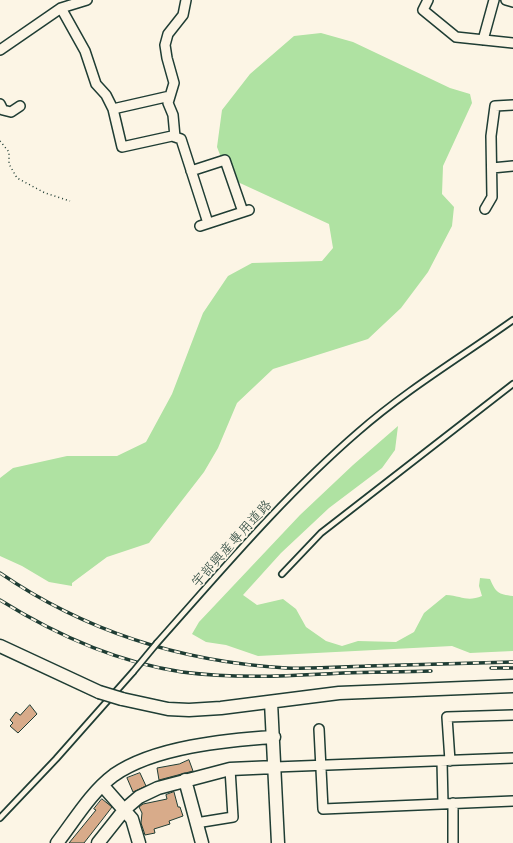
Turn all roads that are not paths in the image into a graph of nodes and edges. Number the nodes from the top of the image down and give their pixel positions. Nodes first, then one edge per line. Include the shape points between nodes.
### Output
1 (87, 0) edge
2 (186, 0) edge
3 (428, 0) edge
4 (494, 0) edge
5 (506, 0) edge
6 (513, 2) edge
7 (61, 8) junction
8 (483, 40) junction
9 (513, 43) edge
10 (0, 50) edge
11 (170, 96) junction
12 (0, 104) edge
13 (513, 105) edge
14 (20, 106) dead end
15 (113, 109) junction
16 (175, 137) junction
17 (513, 166) edge
18 (492, 168) junction
19 (191, 171) junction
20 (484, 209) dead end
21 (513, 320) edge
22 (513, 384) edge
23 (282, 574) dead end
24 (0, 646) edge
25 (513, 686) edge
26 (271, 702) junction
27 (513, 715) edge
28 (319, 729) dead end
29 (274, 737) junction
30 (513, 758) edge
31 (446, 761) junction
32 (320, 766) junction
33 (276, 767) junction
34 (230, 769) junction
35 (185, 780) junction
36 (103, 786) junction
37 (513, 801) edge
38 (453, 803) junction
39 (443, 804) junction
40 (125, 809) junction
41 (0, 818) edge
42 (196, 822) junction
43 (57, 843) edge
44 (98, 843) edge
45 (139, 843) edge
46 (202, 843) edge
47 (278, 843) edge
48 (453, 843) edge

1 - 7 street
2 - 11 street via 183,15 166,39 167,58 174,83
3 - 8 street via 424,10 456,37
4 - 8 street
5 - 6 street
7 - 10 street
7 - 15 street via 85,51 96,84 106,94
8 - 9 street
11 - 15 street
11 - 16 street via 168,103 173,115
12 - 14 street via 3,110 11,112
13 - 18 street via 495,106 491,136
15 - 16 street via 122,147
16 - 19 street via 181,139
17 - 18 street
18 - 20 street via 492,197
19 - 19 street via 204,225 246,211 225,160
21 - 41 lane, 宇部興産専用道路, bridge via 414,388 348,441 275,511 56,759
22 - 23 lane via 321,533
24 - 26 street, bridge via 99,692 168,709 189,710
25 - 26 street via 339,693
26 - 29 street
27 - 31 street via 447,717
28 - 32 street
29 - 33 street
29 - 36 street via 225,740 149,758 127,767
30 - 31 street
31 - 32 street
31 - 39 street
32 - 33 street
32 - 39 street via 322,809
33 - 34 street
33 - 47 street
34 - 35 street
34 - 42 street via 233,817
35 - 40 street via 139,796
35 - 42 street
36 - 40 street
36 - 43 street
37 - 38 street
38 - 39 street
38 - 48 street
40 - 44 street
40 - 45 street via 132,819
42 - 46 street

